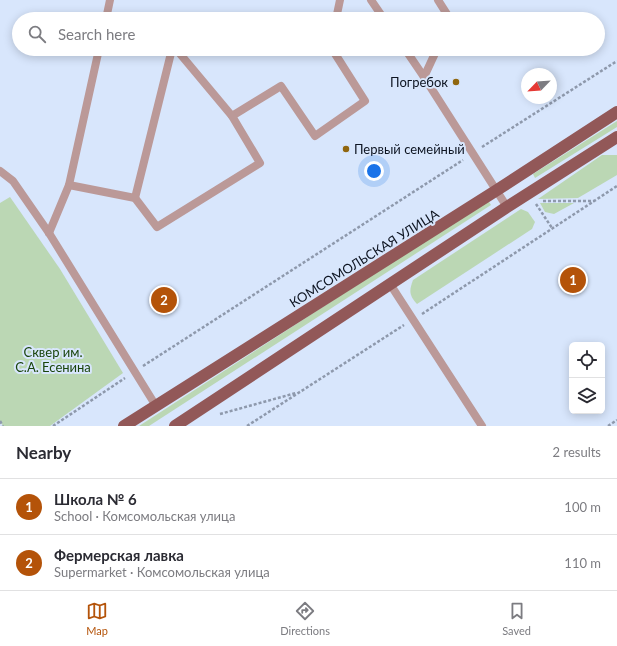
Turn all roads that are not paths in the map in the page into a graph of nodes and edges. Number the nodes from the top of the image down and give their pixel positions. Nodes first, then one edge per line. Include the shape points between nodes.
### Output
1 (110, 0) edge
2 (340, 0) edge
3 (371, 0) edge
4 (438, 0) edge
5 (107, 12) edge
6 (337, 12) edge
7 (379, 12) edge
8 (446, 12) edge
9 (97, 56) edge
10 (170, 56) edge
11 (182, 56) edge
12 (336, 56) edge
13 (410, 56) edge
14 (434, 56) edge
15 (424, 76) junction
16 (617, 112) edge
17 (232, 116) junction
18 (617, 137) edge
19 (0, 171) edge
20 (68, 185) junction
21 (497, 190) junction
22 (135, 198) junction
23 (507, 207) junction
24 (49, 233) junction
25 (390, 284) junction
26 (156, 406) junction
27 (124, 426) edge
28 (175, 426) edge
29 (482, 426) edge

1 - 5 lane
2 - 6 lane
3 - 7 lane
4 - 8 lane
9 - 20 lane
10 - 22 lane
11 - 17 lane
12 - 17 lane via 365,101 315,136 281,86
13 - 15 lane
14 - 15 lane
15 - 21 lane
16 - 21 main road, КОМСОМОЛЬСКАЯ УЛИЦА
17 - 22 lane via 260,163 157,227
18 - 23 main road
19 - 24 lane via 13,181
20 - 22 lane
20 - 24 lane
21 - 23 lane
21 - 26 main road, КОМСОМОЛЬСКАЯ УЛИЦА
23 - 25 main road
24 - 26 lane
25 - 28 main road
25 - 29 lane
26 - 27 main road, КОМСОМОЛЬСКАЯ УЛИЦА

